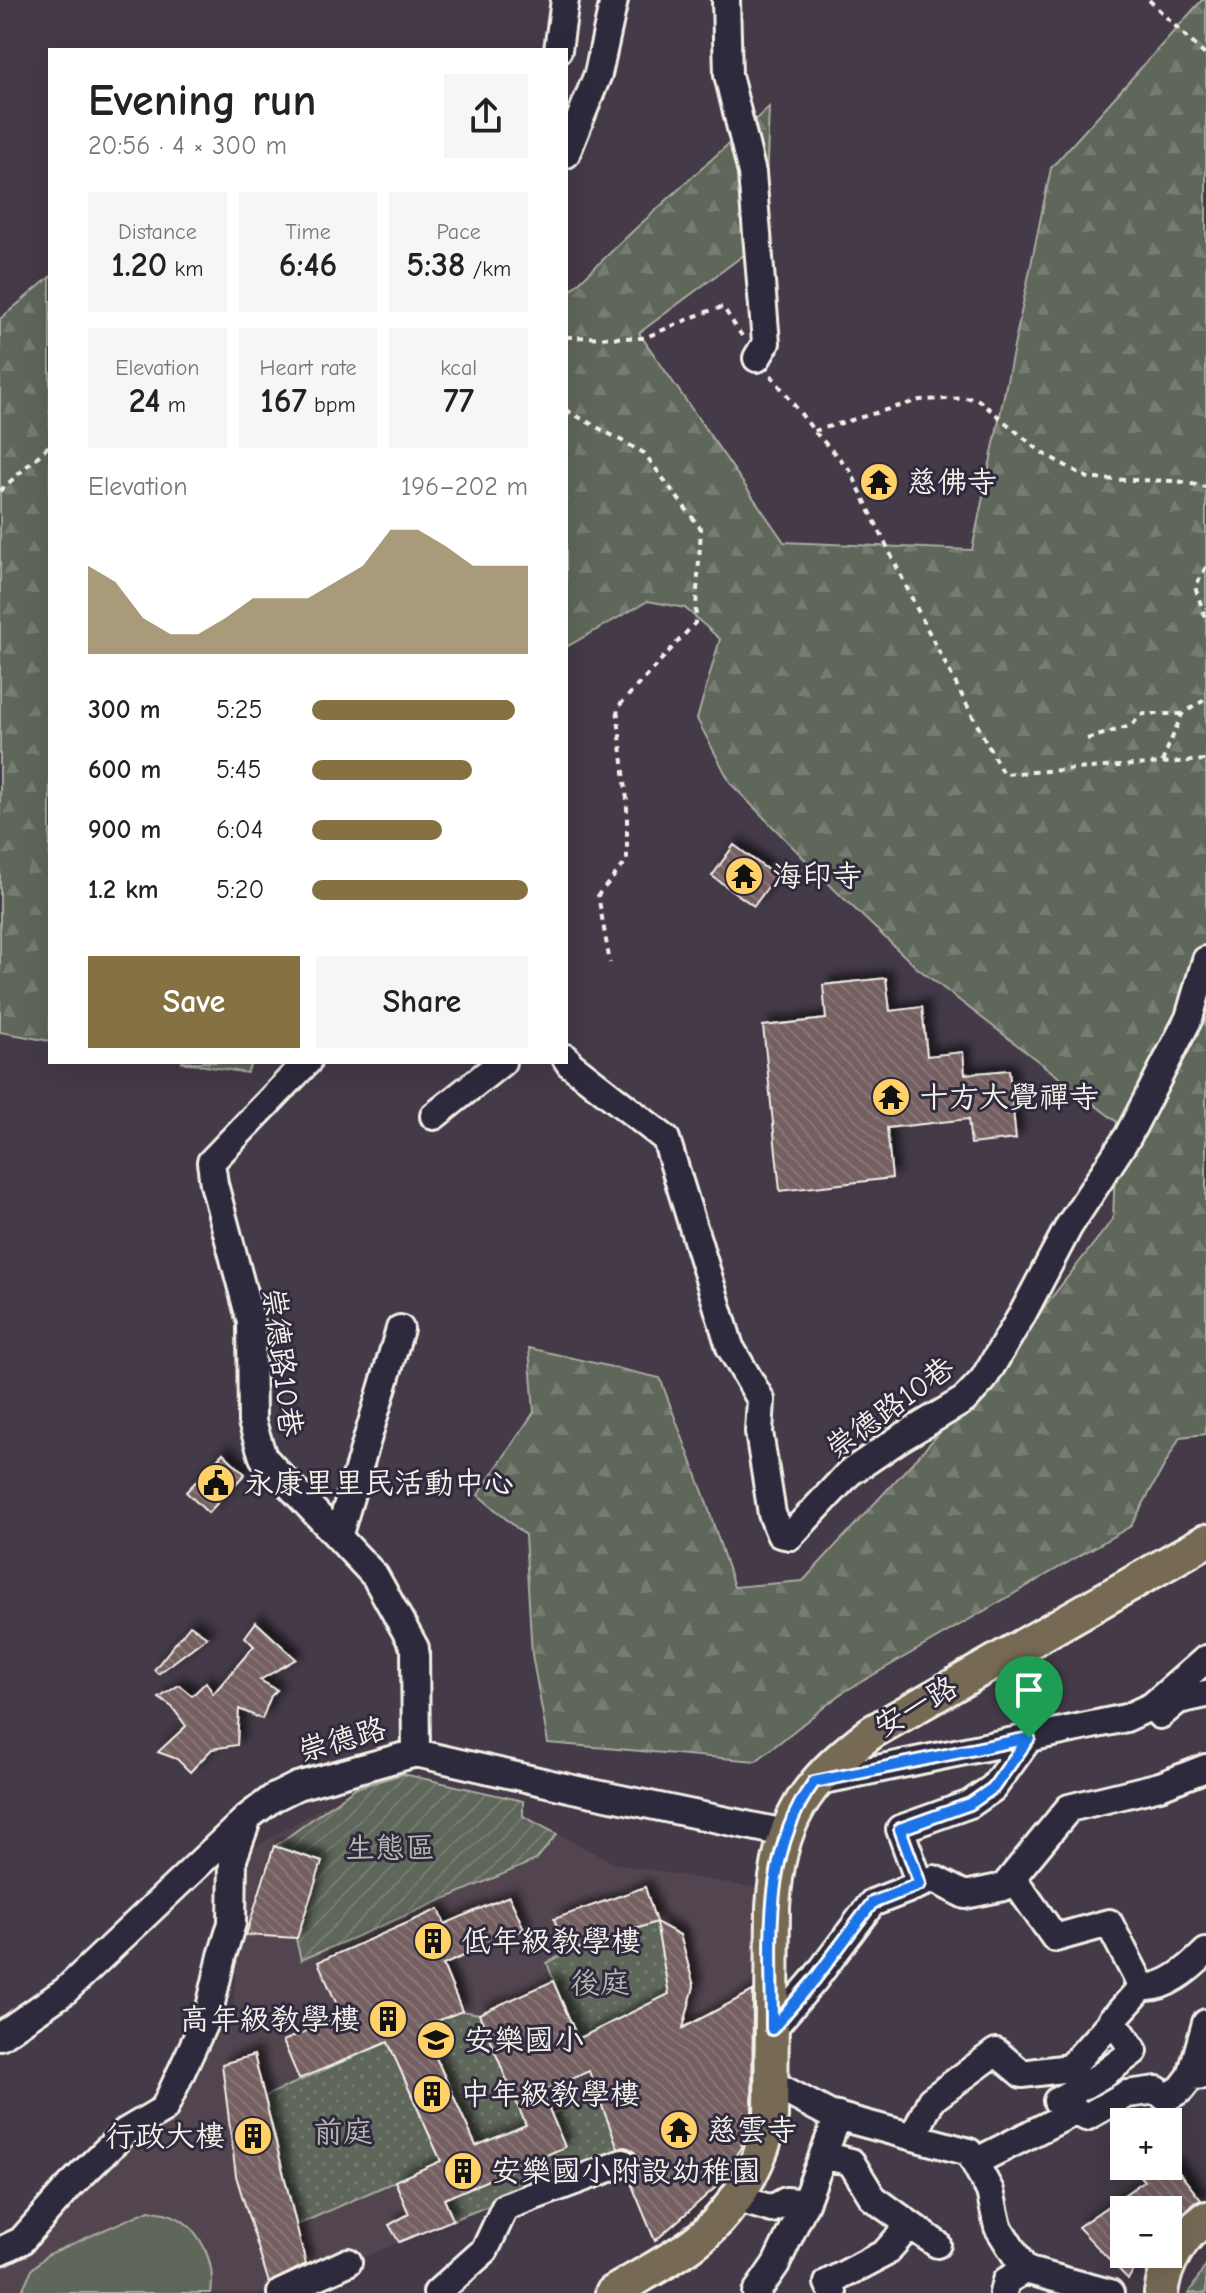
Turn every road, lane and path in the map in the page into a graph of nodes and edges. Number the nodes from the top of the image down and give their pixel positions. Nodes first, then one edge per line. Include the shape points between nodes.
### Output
1 (565, 0) edge
2 (614, 0) edge
3 (726, 0) edge
4 (1149, 0) edge
5 (555, 47) edge
6 (1206, 56) edge
7 (568, 149) edge
8 (568, 337) edge
9 (757, 358) junction
10 (568, 411) edge
11 (814, 431) junction
12 (48, 447) edge
13 (1206, 487) edge
14 (0, 491) edge
15 (1206, 567) edge
16 (1206, 619) edge
17 (1206, 699) edge
18 (1182, 714) junction
19 (1087, 739) dead end
20 (1206, 760) edge
21 (1162, 762) junction
22 (1206, 960) edge
23 (610, 963) dead end
24 (568, 1061) edge
25 (305, 1064) edge
26 (499, 1064) edge
27 (434, 1116) dead end
28 (400, 1329) dead end
29 (338, 1537) junction
30 (1206, 1541) edge
31 (1206, 1659) edge
32 (1206, 1694) edge
33 (1126, 1718) junction
34 (1029, 1738) junction
35 (416, 1753) junction
36 (1206, 1768) edge
37 (814, 1782) junction
38 (248, 1817) junction
39 (785, 1833) junction
40 (1012, 1877) junction
41 (920, 1884) junction
42 (1206, 1952) edge
43 (1142, 1987) junction
44 (1112, 2019) junction
45 (1206, 2023) edge
46 (772, 2029) junction
47 (0, 2036) edge
48 (1038, 2073) junction
49 (1198, 2076) edge
50 (771, 2083) junction
51 (1062, 2109) junction
52 (838, 2116) junction
53 (913, 2137) junction
54 (823, 2155) junction
55 (975, 2162) junction
56 (623, 2163) dead end
57 (736, 2198) junction
58 (805, 2203) junction
59 (1206, 2218) edge
60 (909, 2226) junction
61 (937, 2244) dead end
62 (0, 2251) edge
63 (348, 2262) dead end
64 (1025, 2270) junction
65 (281, 2293) edge
66 (437, 2293) edge
67 (612, 2293) edge
68 (756, 2293) edge
69 (833, 2293) edge
70 (1003, 2293) edge
71 (1110, 2293) edge
72 (1161, 2293) edge

1 - 5 street
2 - 7 street via 598,74
3 - 9 street via 728,75 752,173 766,343
4 - 6 path
8 - 9 path via 644,338 723,307
9 - 11 path
10 - 23 path via 644,453 701,529 695,623 617,708 627,861 598,895
11 - 13 path via 920,400 976,398 1041,452 1090,479 1178,481
11 - 21 path via 850,470 1003,774
12 - 14 path
15 - 16 path via 1195,587
17 - 18 path
18 - 19 path via 1143,714 1130,726
18 - 21 path
20 - 21 path
22 - 24 street, 崇德路10巷 via 1189,1018 1128,1136 1069,1226 983,1380 964,1400 849,1473 790,1536 780,1534 772,1514 759,1432 761,1400 730,1347 666,1139
25 - 29 street, 崇德路10巷 via 211,1162 251,1322 252,1422 263,1457
26 - 27 street
28 - 29 street
29 - 35 street, 崇德路10巷 via 375,1576 415,1648
30 - 37 main road, 安一路 via 872,1732
31 - 33 street via 1152,1706
32 - 33 street via 1178,1700 1146,1727
33 - 34 street
34 - 37 street
34 - 41 street via 993,1788 970,1804 900,1829
35 - 38 street, 崇德路 via 297,1786
35 - 39 street, 崇德路
36 - 40 street via 1160,1786 1069,1808
37 - 39 main road, 安一路
38 - 47 street, 崇德路 via 65,1991
38 - 62 street via 233,1859 232,1923 209,2012 164,2109 125,2132 21,2241
39 - 46 main road, 安一路 via 773,1897
40 - 41 street via 1004,1887 965,1895 934,1879
40 - 43 street via 1055,1938 1109,1923
41 - 46 street via 872,1903
42 - 43 street via 1190,1968 1152,1988
43 - 44 street
44 - 48 street via 1070,2068
44 - 51 street via 1134,2051
45 - 49 street
46 - 50 main road, 安一路
48 - 51 street
48 - 53 street via 1022,2074 996,2052 931,2100
49 - 51 street via 1166,2098 1157,2090 1127,2094 1086,2117
50 - 52 street
50 - 57 main road, 安一路 via 768,2132
51 - 55 street
52 - 53 street
52 - 54 street
53 - 55 street via 969,2152
54 - 58 street
54 - 60 street via 851,2162 873,2198
55 - 64 street via 990,2191 998,2227
56 - 66 street via 505,2207 485,2250
57 - 58 street via 772,2209 786,2201
57 - 67 main road, 安一路 via 692,2244
58 - 68 street
59 - 72 main road via 1191,2229 1171,2259
60 - 61 street
60 - 69 street via 885,2253 828,2283
63 - 65 street
64 - 70 street via 1006,2281
64 - 71 street

